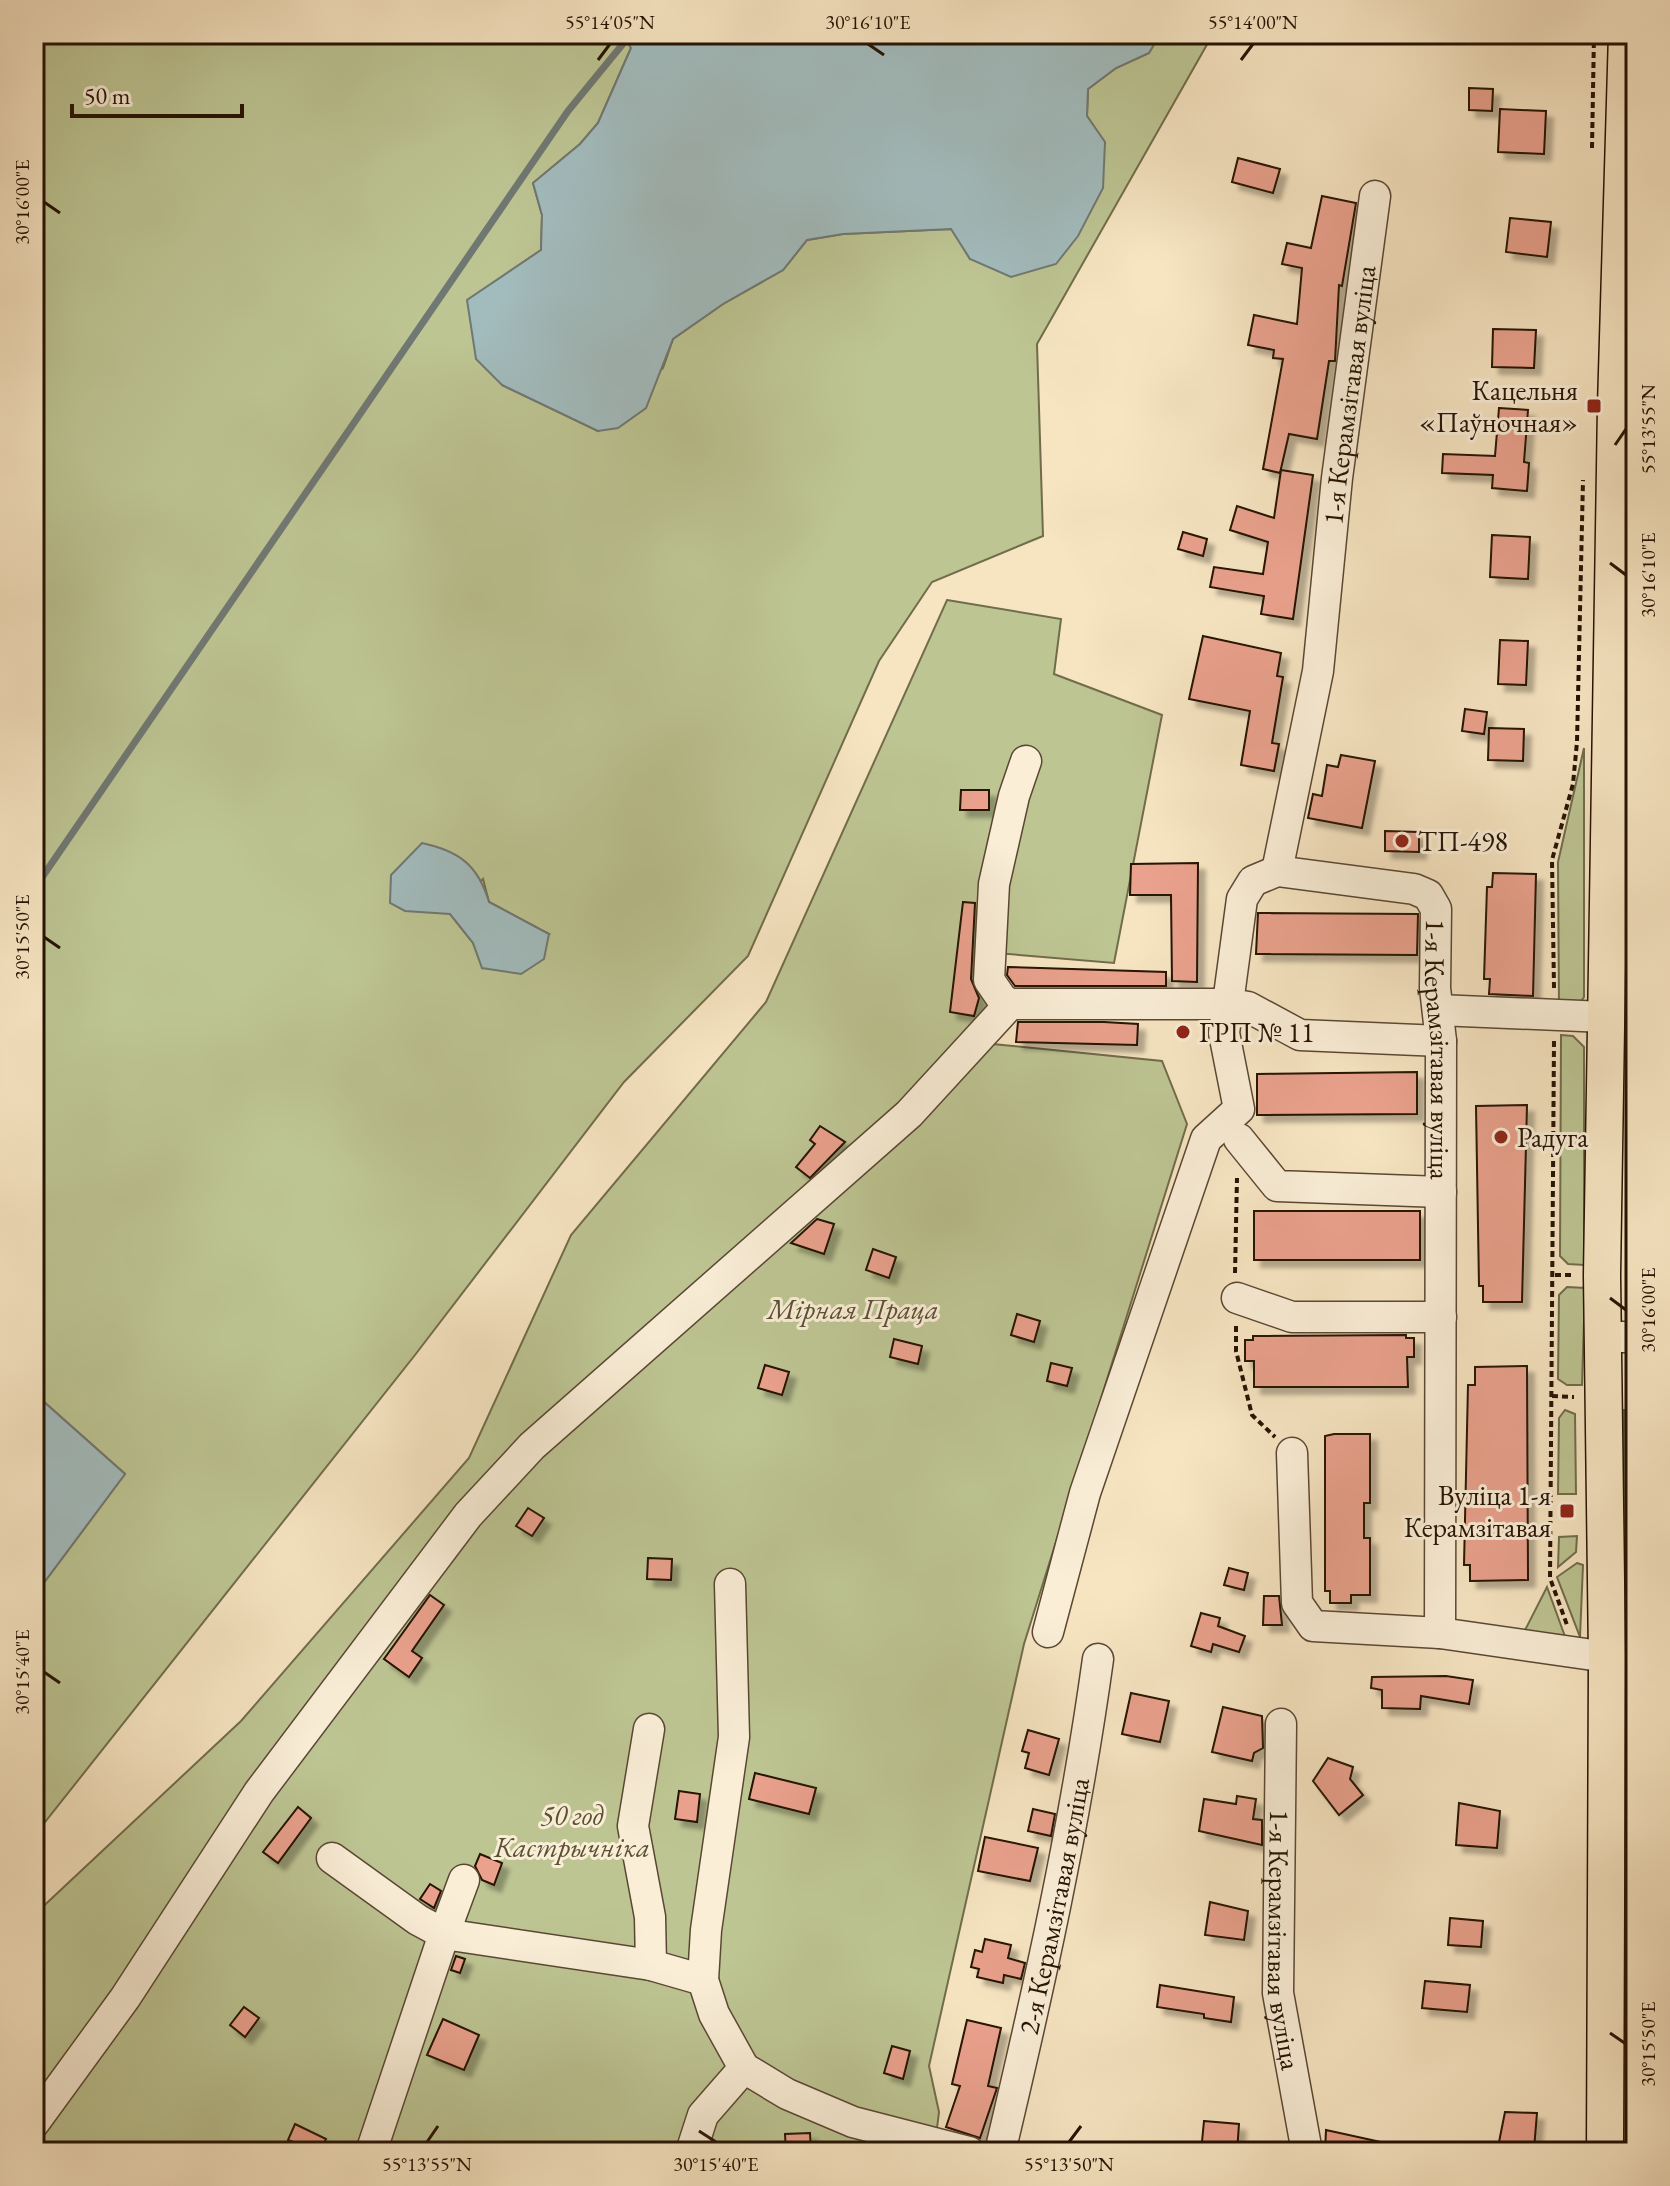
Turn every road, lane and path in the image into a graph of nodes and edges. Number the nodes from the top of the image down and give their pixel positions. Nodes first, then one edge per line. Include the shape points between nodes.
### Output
1 (1594, 34) edge
2 (1627, 34) edge
3 (1617, 162) edge
4 (1375, 196) dead end
5 (1583, 479) dead end
6 (1026, 761) dead end
7 (1277, 871) junction
8 (1010, 1004) junction
9 (1230, 1004) junction
10 (1438, 1010) junction
11 (1554, 1016) junction
12 (1605, 1017) junction
13 (1441, 1041) junction
14 (1239, 1139) dead end
15 (1441, 1192) junction
16 (1554, 1275) junction
17 (1585, 1275) dead end
18 (1237, 1298) dead end
19 (1441, 1317) junction
20 (1621, 1337) edge
21 (1552, 1396) junction
22 (1586, 1397) dead end
23 (1292, 1453) dead end
24 (730, 1584) dead end
25 (1048, 1632) dead end
26 (1440, 1633) junction
27 (1592, 1655) junction
28 (1098, 1659) dead end
29 (1281, 1724) dead end
30 (649, 1729) dead end
31 (332, 1858) dead end
32 (464, 1880) dead end
33 (444, 1934) junction
34 (651, 1965) junction
35 (703, 1980) junction
36 (744, 2068) junction
37 (34, 2123) edge
38 (933, 2148) edge
39 (1606, 2151) edge
40 (371, 2152) edge
41 (691, 2152) edge
42 (969, 2152) edge
43 (1000, 2152) edge
44 (1307, 2152) edge

1 - 3 path
2 - 3 main road
3 - 12 main road
4 - 7 street, 1-я Керамзітавая вуліца via 1337,478 1318,671
5 - 11 path via 1577,742 1573,784 1552,860
6 - 8 street via 994,884 989,980
7 - 9 street via 1253,881 1242,899
7 - 10 street, 1-я Керамзітавая вуліца via 1428,895 1436,909
8 - 9 street
8 - 37 street via 909,1114 532,1446 468,1515 259,1792 125,1998
9 - 13 street via 1248,1007 1300,1035
9 - 25 street via 1224,1033 1239,1109 1206,1139 1085,1493
10 - 11 street
10 - 13 street, 1-я Керамзітавая вуліца
11 - 12 street
11 - 16 path
12 - 20 main road via 1602,1275
13 - 15 street, 1-я Керамзітавая вуліца
14 - 15 street via 1277,1186
15 - 19 street, 1-я Керамзітавая вуліца
16 - 17 path
16 - 21 path
18 - 19 street via 1292,1317
19 - 26 street, 1-я Керамзітавая вуліца
20 - 27 main road
21 - 22 path
21 - 27 path via 1550,1578
23 - 26 street via 1297,1603 1313,1626
24 - 35 street via 734,1737
26 - 27 street
27 - 39 main road
28 - 43 street, 2-я Керамзітавая вуліца via 1078,1799 1046,1960
29 - 44 street, 1-я Керамзітавая вуліца via 1278,1993
30 - 34 street via 633,1826 650,1917
31 - 33 street
32 - 33 street
33 - 34 street
33 - 40 street
34 - 35 street
35 - 36 street via 714,2014
36 - 38 street via 787,2094 853,2122
36 - 41 street via 703,2115
38 - 42 street

